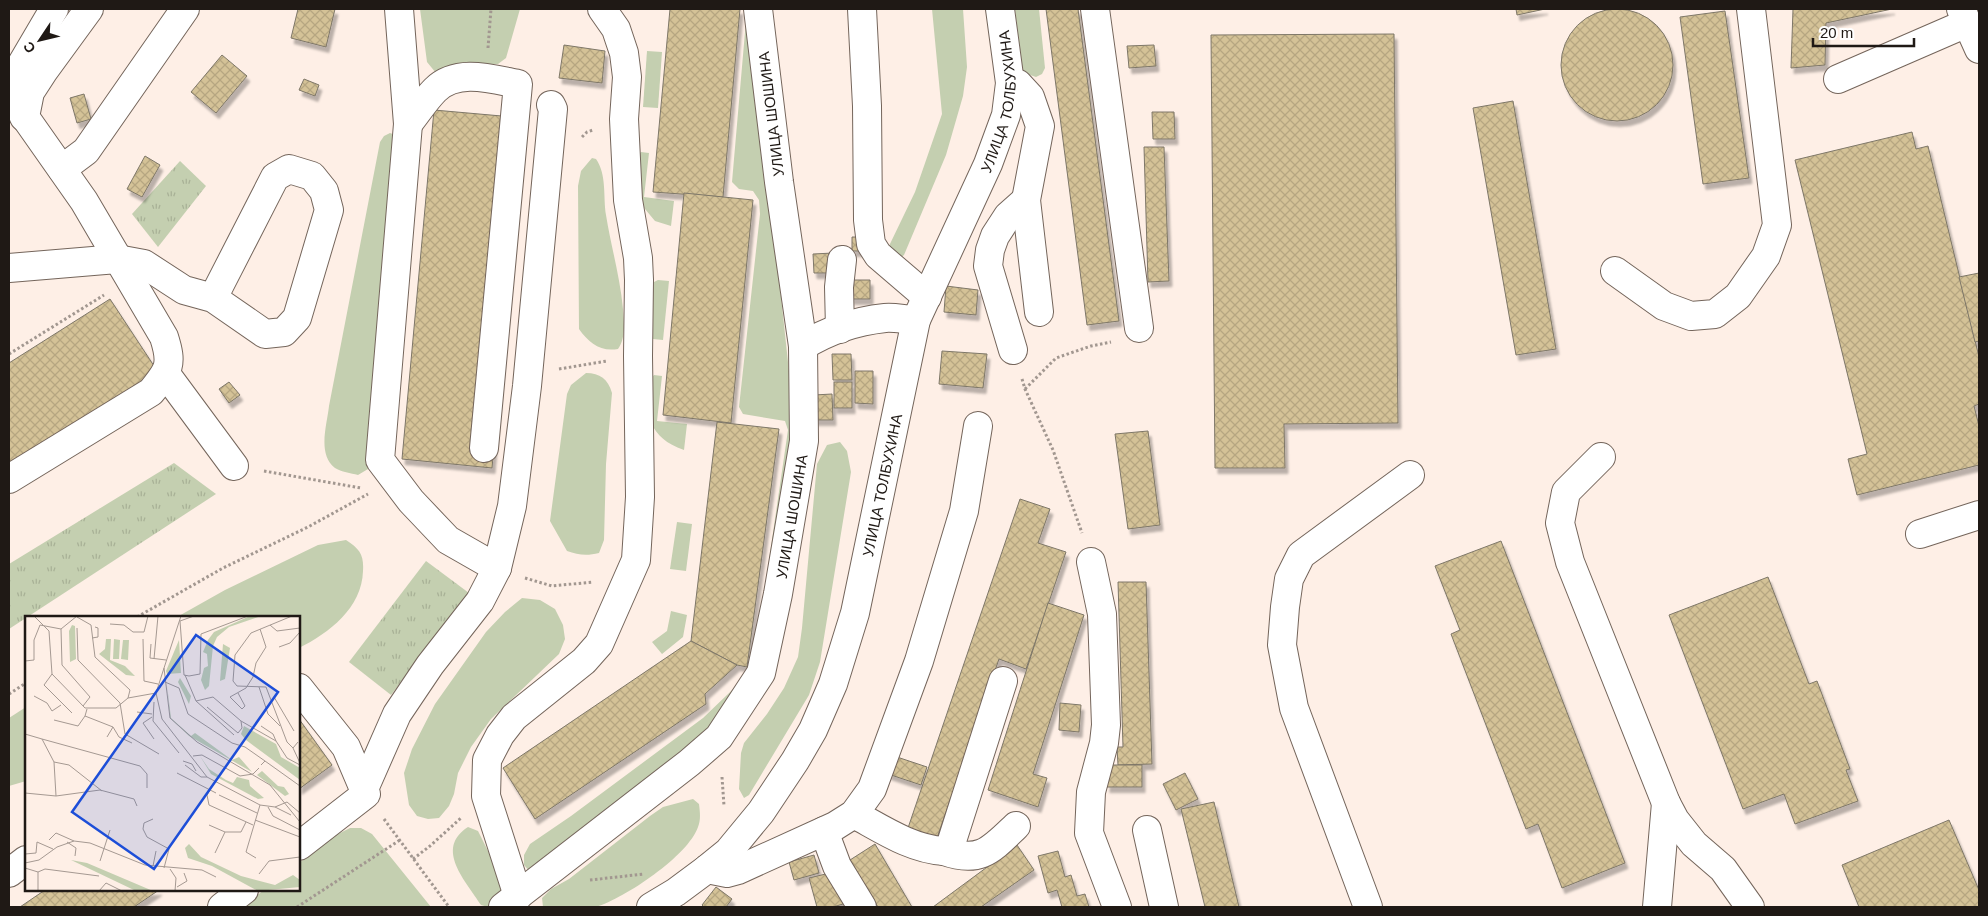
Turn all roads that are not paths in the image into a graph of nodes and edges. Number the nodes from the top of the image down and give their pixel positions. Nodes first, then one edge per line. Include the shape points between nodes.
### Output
1 (54, 9) edge
2 (89, 9) edge
3 (185, 9) edge
4 (399, 9) edge
5 (602, 9) edge
6 (758, 9) edge
7 (862, 9) edge
8 (1000, 9) edge
9 (1095, 9) edge
10 (1751, 9) edge
11 (1964, 16) edge
12 (1979, 49) edge
13 (1838, 79) dead end
14 (1010, 83) junction
15 (551, 106) dead end
16 (17, 118) edge
17 (408, 124) junction
18 (62, 169) junction
19 (1026, 200) junction
20 (117, 259) junction
21 (842, 260) dead end
22 (9, 268) edge
23 (1615, 270) dead end
24 (213, 298) junction
25 (922, 309) junction
26 (1039, 312) dead end
27 (1139, 328) road end
28 (840, 329) junction
29 (803, 346) junction
30 (1013, 350) road end
31 (166, 374) junction
32 (978, 426) dead end
33 (484, 448) dead end
34 (1601, 457) dead end
35 (234, 466) road end
36 (1410, 475) dead end
37 (9, 480) edge
38 (1979, 515) edge
39 (1920, 534) dead end
40 (1091, 562) road end
41 (497, 568) junction
42 (1003, 681) dead end
43 (300, 689) edge
44 (364, 789) junction
45 (1666, 803) junction
46 (854, 814) junction
47 (1016, 826) dead end
48 (1147, 830) dead end
49 (824, 831) junction
50 (300, 845) edge
51 (944, 851) junction
52 (25, 861) edge
53 (707, 869) junction
54 (9, 873) edge
55 (243, 891) edge
56 (511, 902) edge
57 (222, 907) edge
58 (651, 907) edge
59 (862, 907) edge
60 (1117, 907) edge
61 (1164, 907) edge
62 (1368, 907) edge
63 (1657, 907) edge
64 (1750, 907) edge

1 - 16 street via 14,76
2 - 16 street via 30,92
3 - 18 street via 86,151
4 - 17 street
5 - 56 street via 616,29 627,76 624,119 628,200 639,280 640,497 636,560 599,644 584,661 514,717 487,760 486,796
6 - 29 street, УЛИЦА ШОШИНА
7 - 25 street via 871,244
8 - 14 street, УЛИЦА ТОЛБУХИНА
9 - 27 street
10 - 23 street via 1777,225 1766,256 1738,296 1715,314 1690,316 1664,306
11 - 12 street
11 - 13 street
14 - 19 street via 1018,84 1030,97 1040,126
14 - 25 street, УЛИЦА ТОЛБУХИНА via 1006,115 988,164
15 - 41 street via 527,386 512,506
16 - 18 street
17 - 33 street via 435,89 454,79 486,78 518,84
17 - 41 street via 380,460 448,540
18 - 20 street
19 - 26 street
19 - 30 street via 1008,216 995,236 988,266
20 - 22 street
20 - 24 street via 144,264 184,290
20 - 31 street via 164,337 170,356
21 - 28 street
24 - 24 street via 275,177 289,169 312,176 324,191 329,210 297,318 284,332 265,334
25 - 28 street
25 - 53 street, УЛИЦА ТОЛБУХИНА via 855,613 833,684 813,730 761,812 728,852
28 - 29 street
29 - 56 street, УЛИЦА ШОШИНА via 804,441 762,673 719,737 689,764
31 - 35 street
31 - 37 street via 151,392
32 - 46 street via 964,510 919,661 872,789
34 - 45 street via 1566,492 1560,523 1570,562
36 - 62 street via 1301,555 1289,579 1282,645 1294,708
38 - 39 street
40 - 60 street via 1102,614 1106,725 1091,792 1089,833
41 - 44 street via 480,601 397,714
42 - 51 street via 951,844
43 - 44 street via 346,747
44 - 50 street via 366,794
45 - 63 street
45 - 64 street via 1694,844 1723,868
46 - 49 street
46 - 51 street via 912,844
47 - 51 street via 990,850 974,857 960,857
48 - 61 street
49 - 53 street via 738,870 727,873
49 - 59 street via 837,866
52 - 54 street
53 - 58 street, УЛИЦА ТОЛБУХИНА
55 - 57 street

